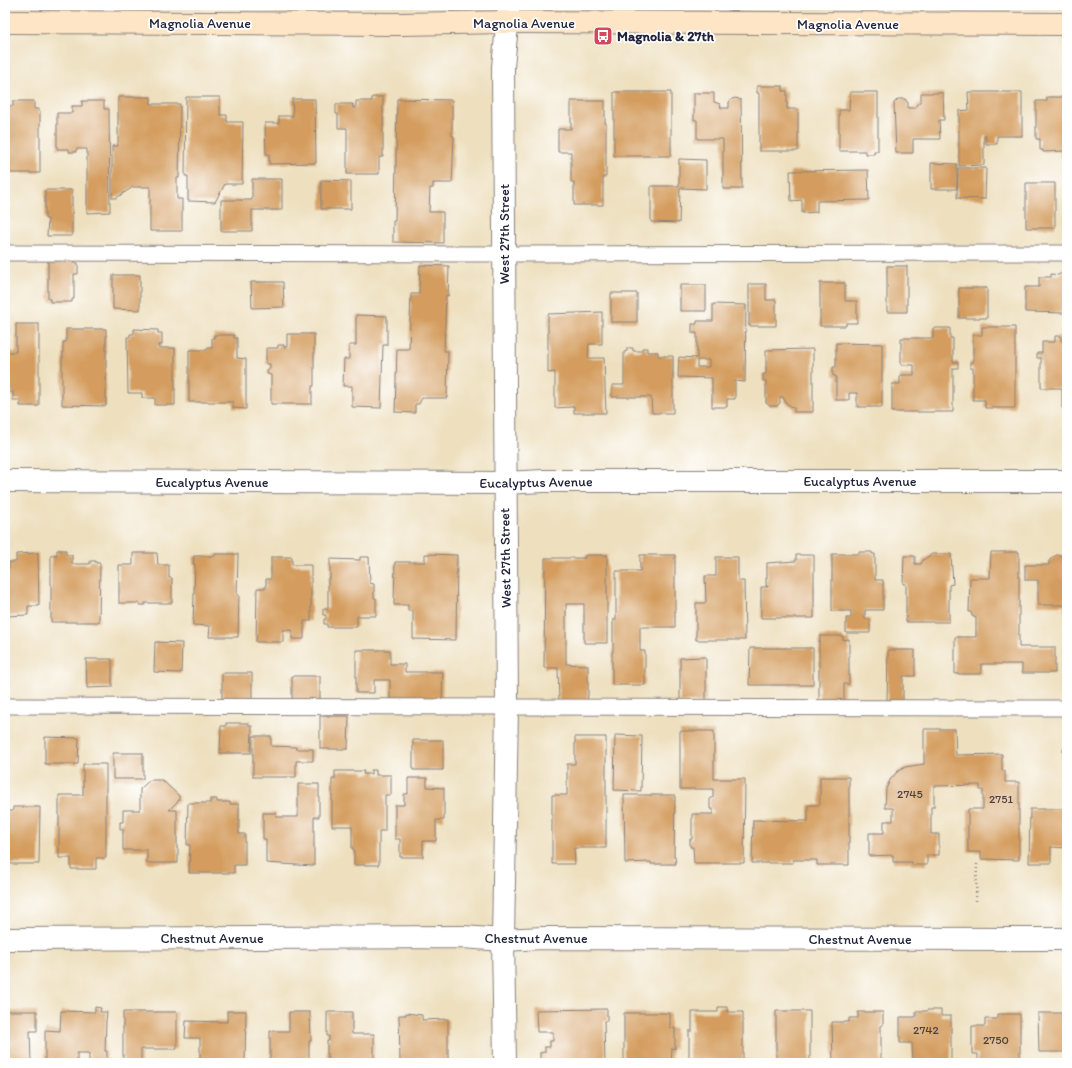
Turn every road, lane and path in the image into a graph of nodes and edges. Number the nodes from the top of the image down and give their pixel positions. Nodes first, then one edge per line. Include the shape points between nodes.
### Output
1 (508, 14) edge
2 (5, 22) edge
3 (1067, 24) edge
4 (5, 253) edge
5 (1067, 253) edge
6 (504, 254) junction
7 (5, 481) edge
8 (1067, 481) edge
9 (504, 483) junction
10 (5, 706) edge
11 (507, 707) junction
12 (1067, 708) edge
13 (977, 863) dead end
14 (976, 901) dead end
15 (5, 939) edge
16 (1067, 939) edge
17 (502, 940) junction
18 (505, 1063) edge

1 - 2 street, Magnolia Avenue via 385,24
1 - 3 street, Magnolia Avenue
1 - 6 street, West 27th Street via 502,67
4 - 6 lane
5 - 6 lane
6 - 9 street, West 27th Street
7 - 9 street, Eucalyptus Avenue
8 - 9 street, Eucalyptus Avenue
9 - 11 street, West 27th Street
10 - 11 lane
11 - 12 lane
11 - 17 street, West 27th Street
13 - 14 path
15 - 17 street, Chestnut Avenue via 463,937
16 - 17 street, Chestnut Avenue
17 - 18 street, West 27th Street

